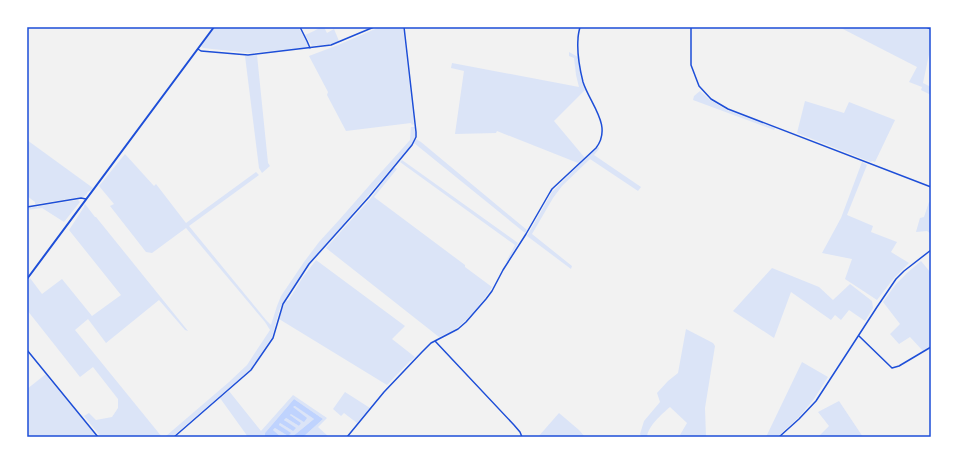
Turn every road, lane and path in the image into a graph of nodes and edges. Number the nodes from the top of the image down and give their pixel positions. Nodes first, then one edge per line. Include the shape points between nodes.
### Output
1 (214, 27) edge
2 (300, 27) edge
3 (374, 27) edge
4 (404, 27) edge
5 (580, 27) edge
6 (691, 27) edge
7 (926, 27) edge
8 (931, 29) edge
9 (310, 48) junction
10 (198, 49) junction
11 (931, 187) edge
12 (86, 199) junction
13 (27, 207) edge
14 (931, 250) edge
15 (27, 279) edge
16 (859, 336) junction
17 (435, 341) junction
18 (931, 347) edge
19 (27, 350) edge
20 (98, 437) edge
21 (174, 437) edge
22 (347, 437) edge
23 (522, 437) edge
24 (779, 437) edge

1 - 10 street
2 - 9 street
3 - 9 street via 331,45
4 - 21 street via 416,137 412,145 309,264 284,304 273,338 252,370
5 - 17 street via 578,40 582,78 602,123 601,142 549,194 486,299 458,329
6 - 11 street via 691,65 698,86 710,100
7 - 8 street
9 - 10 street via 248,55
10 - 12 street
12 - 13 street
12 - 15 street
14 - 16 street via 896,279
16 - 18 street via 892,368
16 - 24 street via 816,401
17 - 22 street via 406,368
17 - 23 street via 514,425
19 - 20 street

